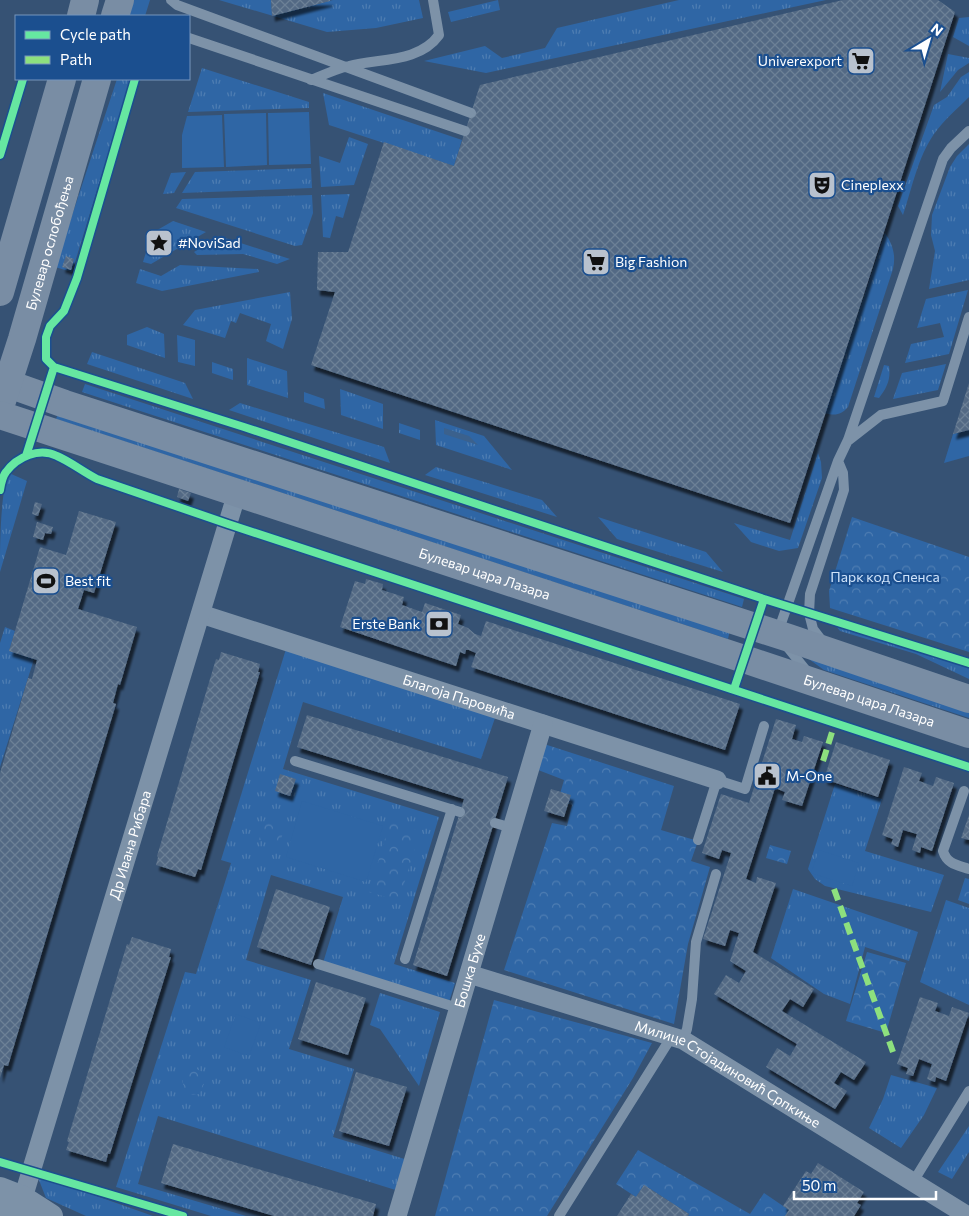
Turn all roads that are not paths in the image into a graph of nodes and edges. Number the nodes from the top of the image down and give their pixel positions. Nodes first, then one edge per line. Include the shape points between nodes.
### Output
1 (85, 0) edge
2 (120, 0) edge
3 (171, 0) edge
4 (433, 0) edge
5 (81, 15) edge
6 (115, 15) edge
7 (190, 38) edge
8 (348, 66) junction
9 (62, 80) edge
10 (97, 80) edge
11 (311, 80) junction
12 (471, 113) dead end
13 (96, 123) dead end
14 (969, 131) edge
15 (465, 132) dead end
16 (78, 143) junction
17 (0, 292) edge
18 (969, 317) edge
19 (3, 391) edge
20 (0, 415) edge
21 (848, 440) junction
22 (838, 460) junction
23 (237, 493) junction
24 (201, 614) junction
25 (777, 634) junction
26 (830, 651) junction
27 (815, 683) junction
28 (942, 689) junction
29 (969, 691) edge
30 (969, 699) edge
31 (543, 724) junction
32 (764, 726) dead end
33 (969, 734) edge
34 (295, 761) dead end
35 (717, 780) junction
36 (964, 791) dead end
37 (698, 840) dead end
38 (969, 869) edge
39 (716, 874) dead end
40 (405, 959) dead end
41 (318, 964) dead end
42 (469, 974) junction
43 (458, 1008) junction
44 (677, 1038) junction
45 (969, 1091) edge
46 (913, 1182) junction
47 (0, 1189) edge
48 (26, 1207) edge
49 (0, 1209) edge
50 (51, 1216) edge
51 (397, 1216) edge
52 (559, 1216) edge
53 (968, 1216) edge

1 - 5 main road
2 - 6 main road
3 - 8 lane via 177,5
4 - 8 lane via 439,35 428,48 409,55
7 - 11 lane
8 - 11 lane
8 - 12 lane
9 - 17 main road
10 - 16 main road, Булевар ослобођења
11 - 15 lane
13 - 16 lane
14 - 21 lane via 943,159
16 - 19 main road, Булевар ослобођења
18 - 21 lane via 943,400 881,415
19 - 25 main road via 65,404
20 - 23 main road, Булевар цара Лазара
21 - 22 lane
22 - 25 lane
22 - 26 lane via 844,490 810,594 813,629
23 - 24 street, Др Ивана Рибара
23 - 27 main road, Булевар цара Лазара
24 - 31 street, Благоја Паровића
24 - 48 street, Др Ивана Рибара
25 - 26 main road
25 - 27 lane
26 - 28 main road
27 - 33 main road, Булевар цара Лазара
28 - 29 main road
28 - 30 main road
31 - 35 street, Благоја Паровића
31 - 42 street, Бошка Бухе via 503,826
32 - 35 lane via 745,789
34 - 40 lane via 456,811
35 - 37 lane
36 - 38 lane via 944,851 951,863
39 - 44 lane via 696,942 687,1029
41 - 43 lane
42 - 43 street, Бошка Бухе
42 - 44 street, Милице Стојадиновић Српкиње
43 - 51 street, Бошка Бухе
44 - 46 street, Милице Стојадиновић Српкиње
44 - 52 lane
45 - 46 lane
46 - 53 street, Милице Стојадиновић Српкиње
47 - 48 street
48 - 49 street
48 - 50 street

